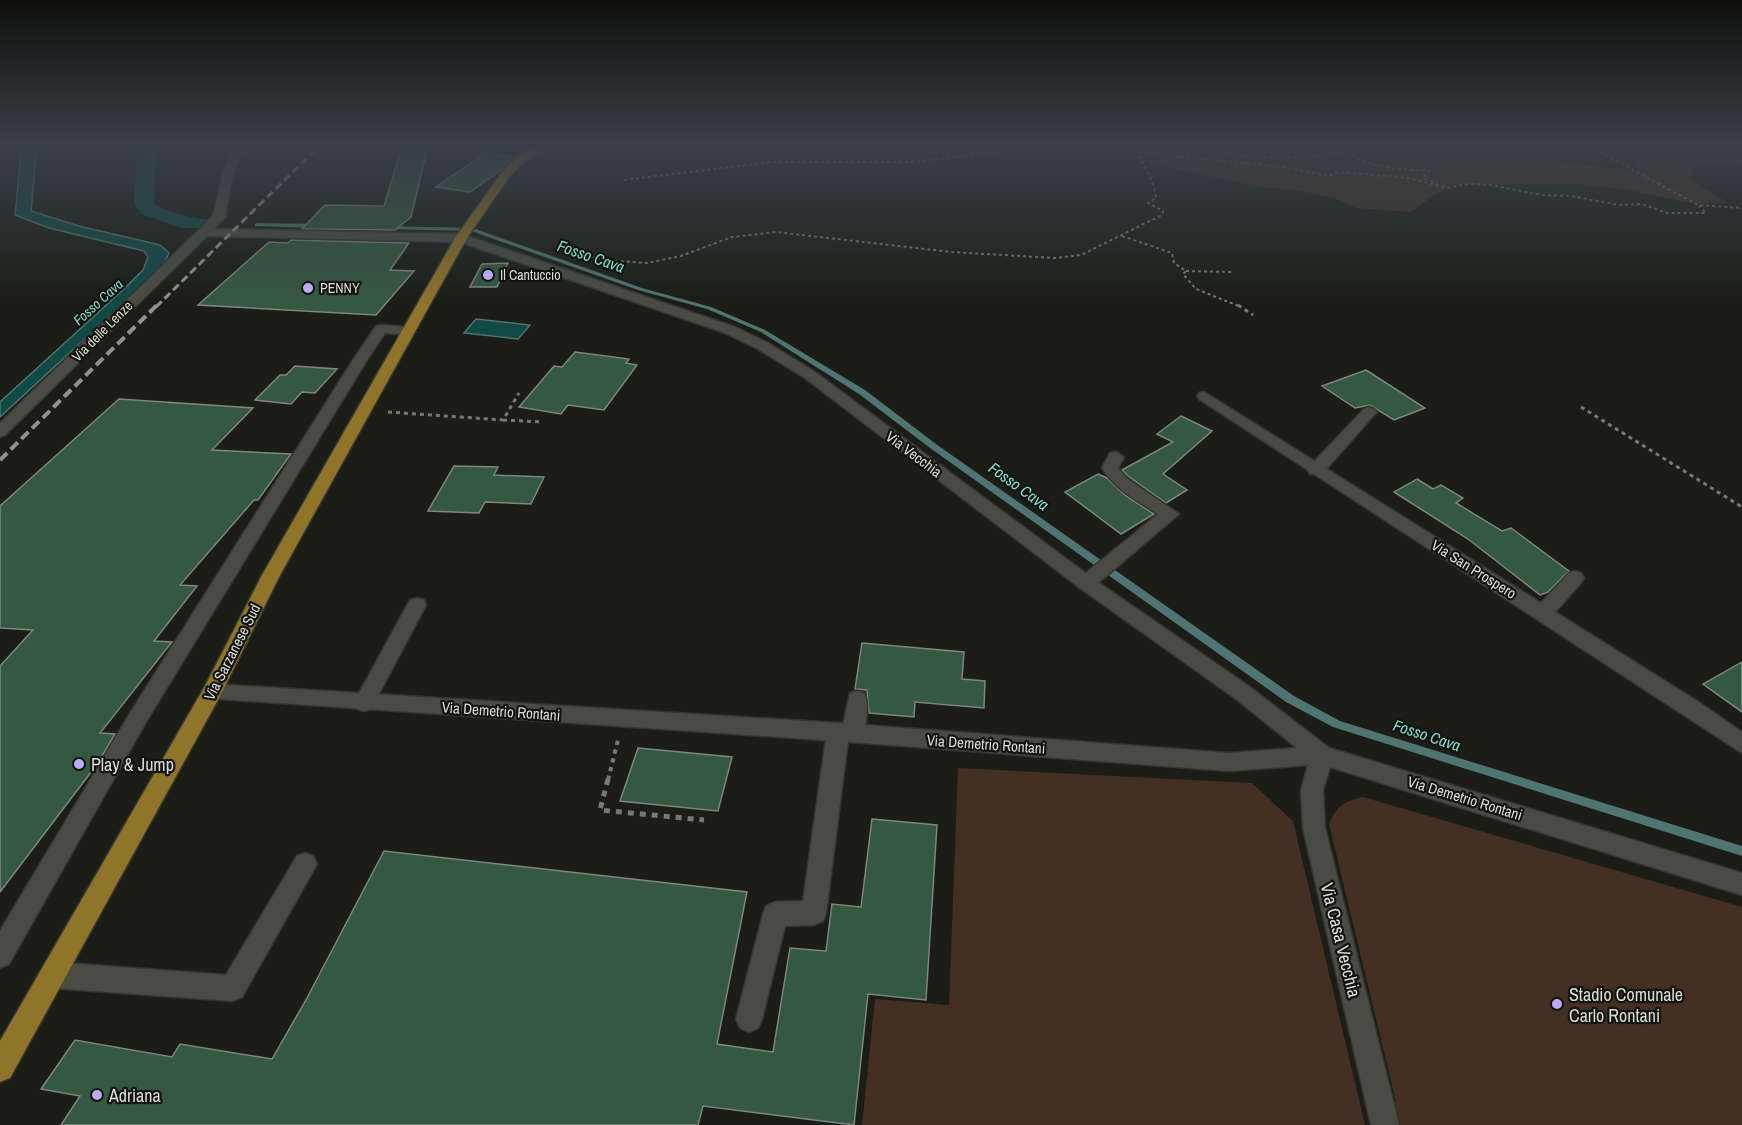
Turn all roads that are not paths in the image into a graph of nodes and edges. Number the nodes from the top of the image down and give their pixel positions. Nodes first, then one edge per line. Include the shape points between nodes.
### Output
1 (223, 198) edge
2 (488, 198) edge
3 (206, 232) junction
4 (464, 232) junction
5 (409, 331) junction
6 (1204, 396) dead end
7 (1369, 412) dead end
8 (0, 432) edge
9 (1116, 457) dead end
10 (1316, 470) junction
11 (1092, 578) junction
12 (1575, 578) dead end
13 (417, 605) dead end
14 (1543, 613) junction
15 (212, 692) junction
16 (856, 699) dead end
17 (364, 703) junction
18 (845, 733) junction
19 (1742, 744) edge
20 (1322, 755) junction
21 (305, 864) dead end
22 (1742, 885) edge
23 (0, 955) edge
24 (52, 975) junction
25 (749, 1019) dead end
26 (8, 1035) edge
27 (0, 1068) edge
28 (1385, 1125) edge

1 - 3 street, Via delle Lenze via 219,217
2 - 4 main road, Via Sarzanese Sud
3 - 4 street, Via Vecchia
3 - 8 street, Via delle Lenze
4 - 5 main road, Via Sarzanese Sud
4 - 11 street, Via Vecchia via 693,316 763,346 810,375
5 - 15 main road, Via Sarzanese Sud via 270,577
5 - 23 street via 381,329 360,360 139,716
6 - 10 street, Via San Prospero
7 - 10 street
9 - 11 street via 1110,468 1119,482 1170,514
10 - 14 street, Via San Prospero
11 - 20 street, Via Vecchia
12 - 14 street
13 - 17 street
14 - 19 street, Via San Prospero
15 - 17 street, Via Demetrio Rontani
15 - 24 main road, Via Sarzanese Sud
16 - 18 street
17 - 18 street, Via Demetrio Rontani
18 - 20 street, Via Demetrio Rontani via 1228,762
18 - 25 street via 814,913 775,914
20 - 22 street, Via Demetrio Rontani
20 - 28 street, Via Casa Vecchia via 1312,790 1314,828
21 - 24 street via 233,988
24 - 26 main road, Via Sarzanese Sud
26 - 27 main road, Via Sarzanese Sud

